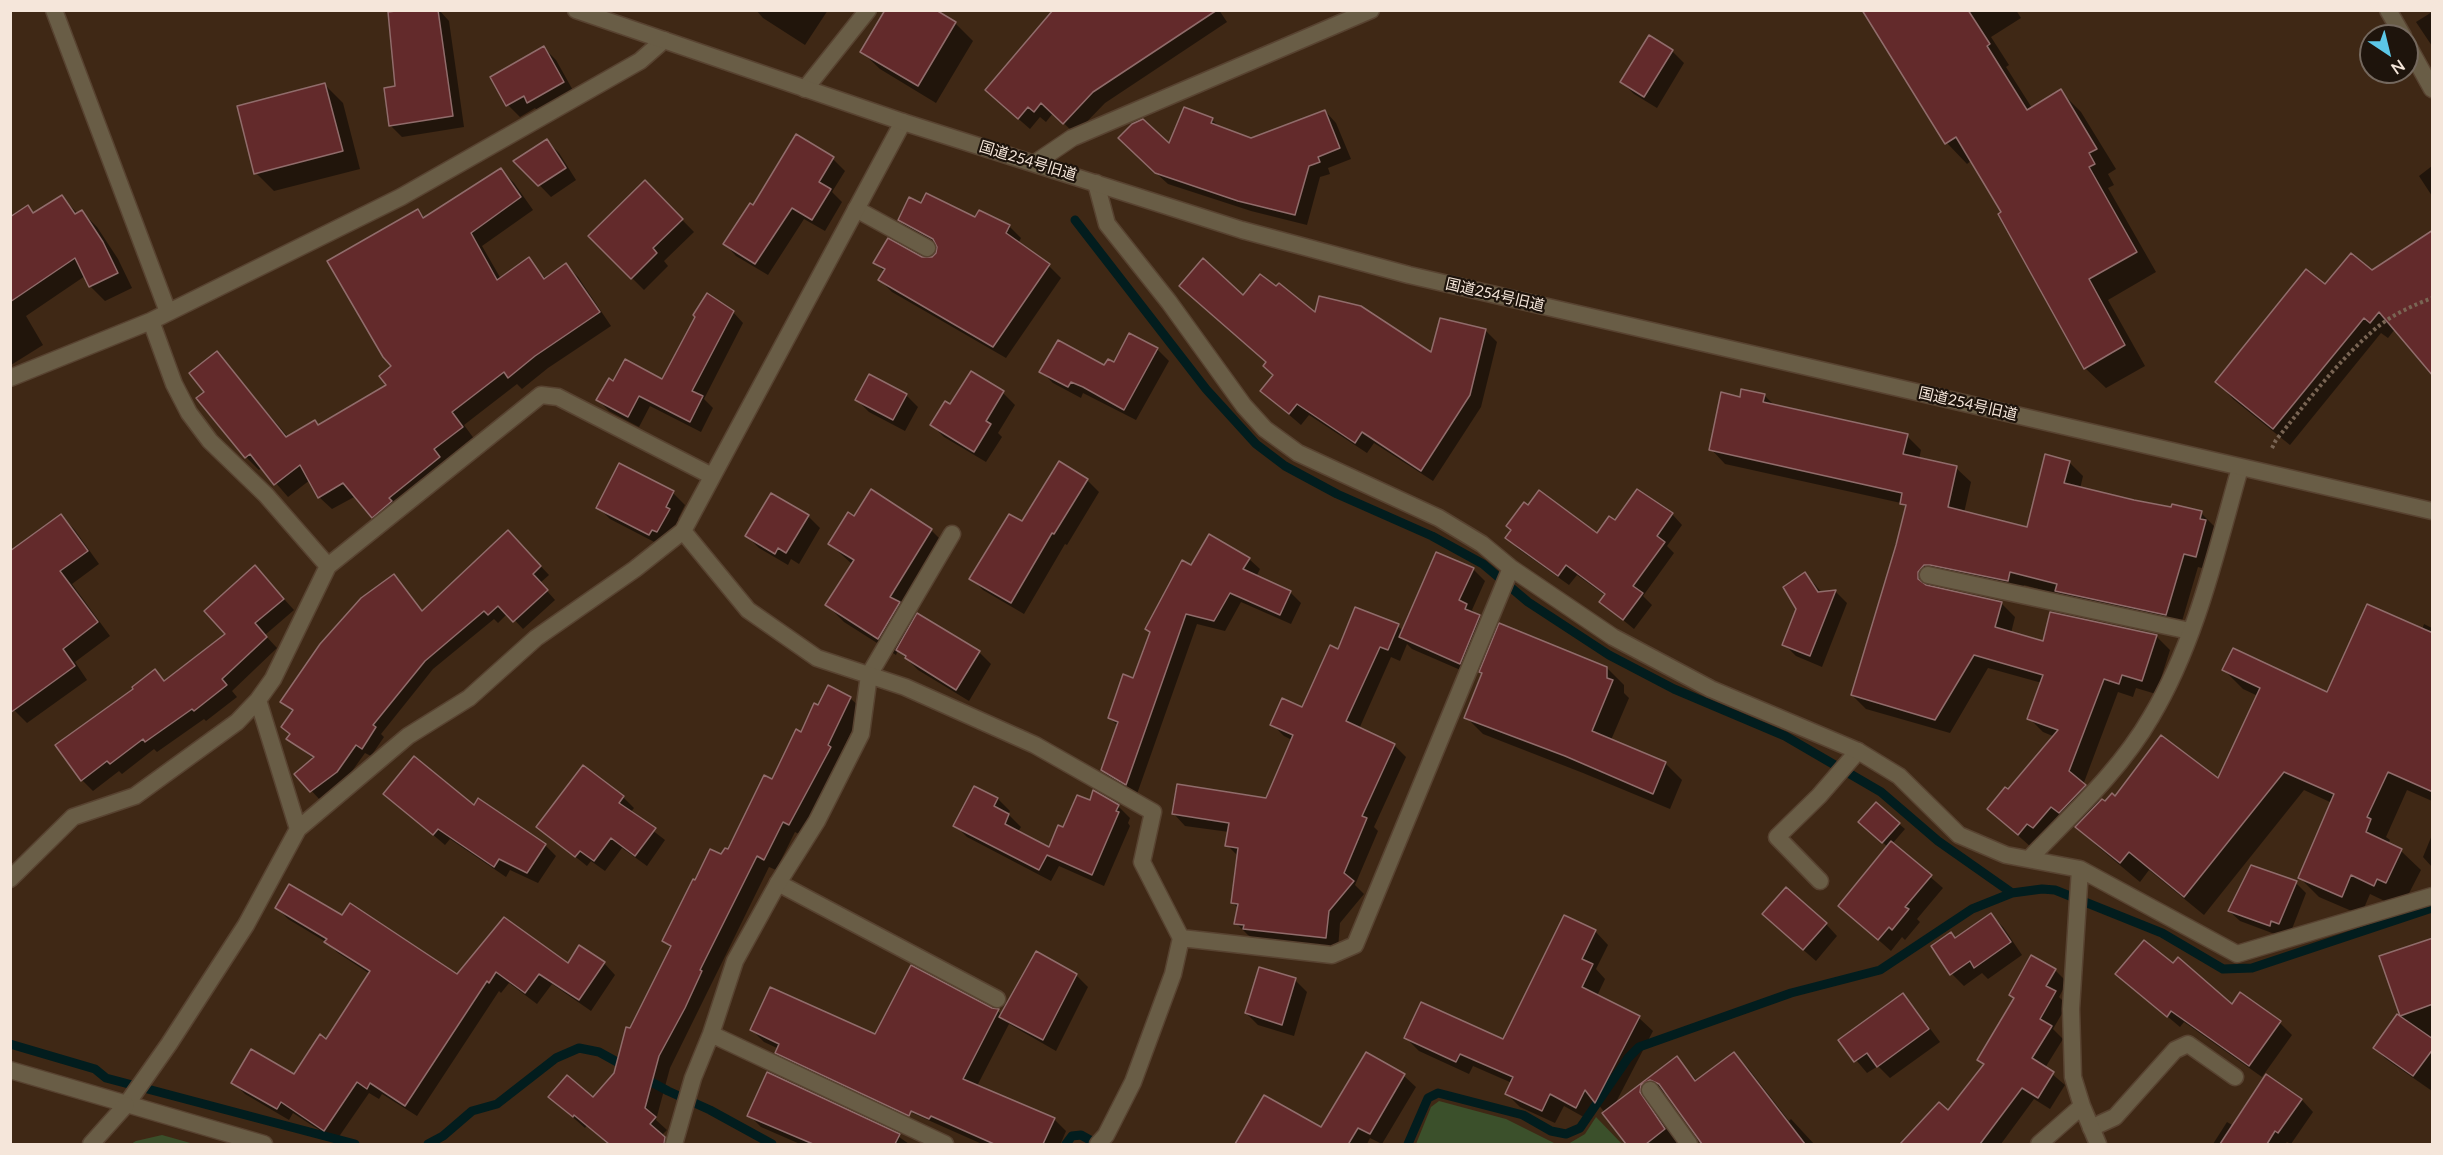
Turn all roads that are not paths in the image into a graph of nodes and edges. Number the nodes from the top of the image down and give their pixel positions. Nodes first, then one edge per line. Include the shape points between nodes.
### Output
1 (54, 10) edge
2 (576, 10) edge
3 (868, 10) edge
4 (1371, 10) edge
5 (2388, 10) edge
6 (2396, 24) edge
7 (664, 40) junction
8 (2419, 65) edge
9 (805, 89) junction
10 (2433, 89) edge
11 (903, 122) junction
12 (1035, 163) junction
13 (1096, 183) junction
14 (856, 209) junction
15 (927, 248) dead end
16 (168, 312) junction
17 (151, 321) junction
18 (10, 378) edge
19 (2240, 468) junction
20 (712, 476) junction
21 (2433, 511) edge
22 (683, 531) junction
23 (952, 534) dead end
24 (328, 566) junction
25 (1511, 568) junction
26 (1928, 575) dead end
27 (2190, 631) junction
28 (869, 675) junction
29 (258, 700) junction
30 (1858, 751) junction
31 (298, 829) junction
32 (2029, 859) junction
33 (2080, 869) junction
34 (10, 879) edge
35 (1820, 881) dead end
36 (778, 882) junction
37 (2433, 896) edge
38 (1180, 938) junction
39 (997, 999) dead end
40 (711, 1034) junction
41 (10, 1070) edge
42 (2235, 1077) dead end
43 (1650, 1090) dead end
44 (126, 1105) junction
45 (2082, 1106) junction
46 (2091, 1128) junction
47 (90, 1144) edge
48 (264, 1144) edge
49 (674, 1144) edge
50 (945, 1144) edge
51 (1098, 1144) edge
52 (1689, 1144) edge
53 (2039, 1144) edge
54 (2098, 1144) edge

1 - 16 street
2 - 7 street, 国道254号旧道
3 - 9 street
4 - 12 street via 1072,138
5 - 6 street
7 - 9 street, 国道254号旧道
7 - 16 street via 640,61 401,197
8 - 10 street
9 - 11 street, 国道254号旧道
11 - 12 street, 国道254号旧道
11 - 14 street
12 - 13 street, 国道254号旧道
13 - 19 street, 国道254号旧道 via 1242,230 1409,275
13 - 25 street via 1107,224 1265,429 1298,453 1439,518 1482,544
14 - 15 street
14 - 20 street
16 - 17 street
17 - 18 street
17 - 24 street via 189,413 210,441 266,495
19 - 21 street, 国道254号旧道
19 - 27 street
20 - 22 street
20 - 24 street via 558,397 541,394
22 - 28 street via 748,610 817,658
22 - 31 street via 536,638 469,698 408,736
23 - 28 street
24 - 29 street via 273,679
25 - 30 street via 1613,637 1710,689
25 - 38 street via 1355,945 1332,955
26 - 27 street
27 - 32 street via 2151,718 2100,785
28 - 36 street via 861,734 816,821
28 - 38 street via 1035,745 1153,812 1142,862
29 - 31 street
29 - 34 street via 237,722 135,796 73,817
30 - 32 street via 1899,776 1959,836 2006,855
30 - 35 street via 1777,837
31 - 44 street via 246,925
32 - 33 street
33 - 37 street via 2237,954
33 - 45 street via 2071,1009 2073,1077
36 - 39 street
36 - 40 street via 735,961
38 - 51 street via 1173,974 1132,1082
40 - 49 street via 693,1078
40 - 50 street
41 - 44 street
42 - 46 street via 2188,1044 2175,1050 2115,1117
43 - 52 street
44 - 47 street
44 - 48 street
45 - 46 street
45 - 53 street
46 - 54 street

